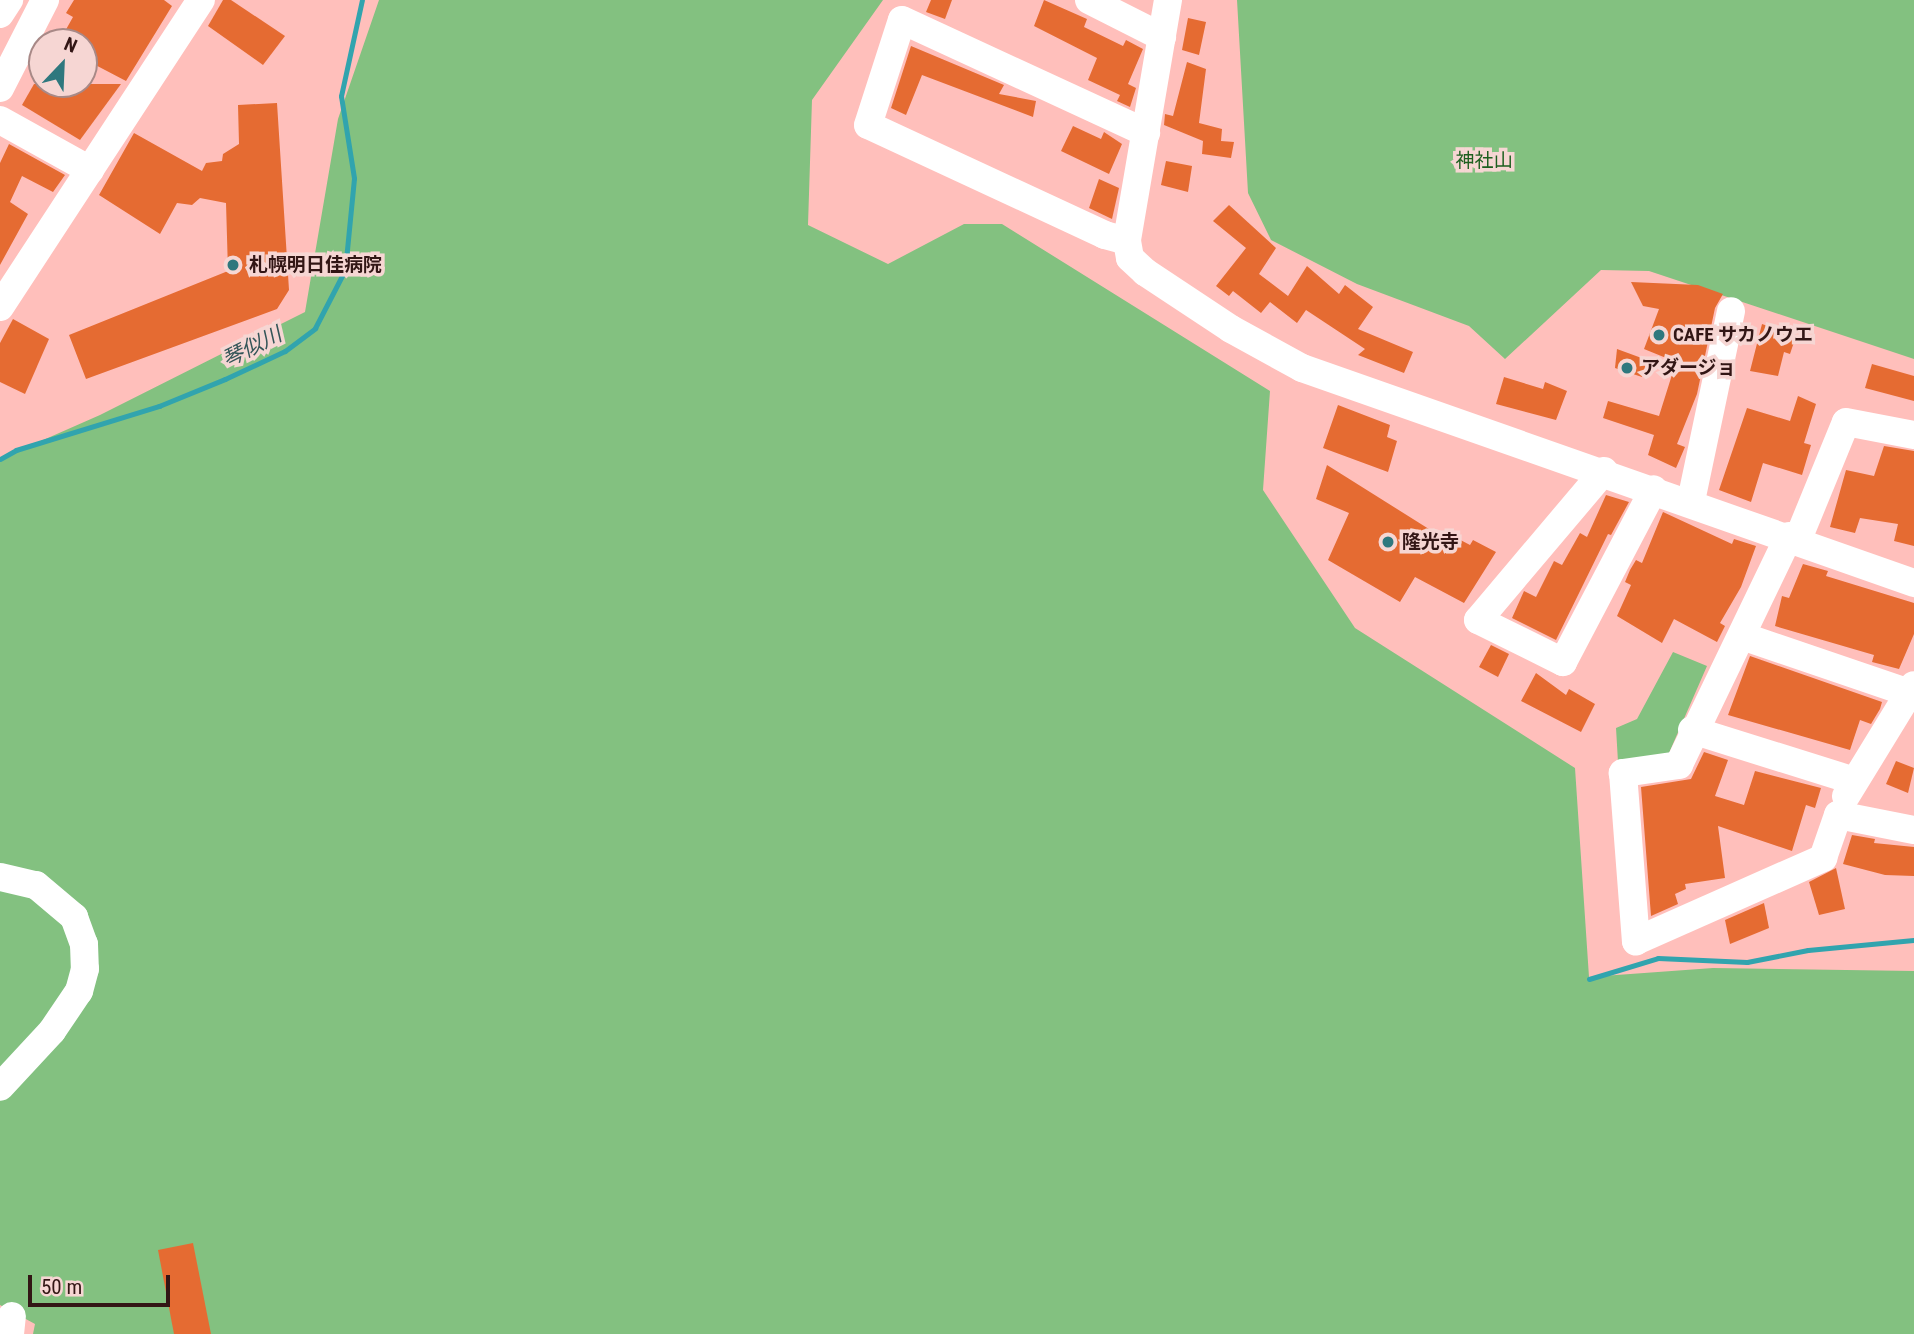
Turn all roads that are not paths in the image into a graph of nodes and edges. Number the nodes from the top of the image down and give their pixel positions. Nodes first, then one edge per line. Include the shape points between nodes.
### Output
1 (9, 0) edge
2 (45, 0) edge
3 (201, 0) edge
4 (1089, 0) edge
5 (1168, 0) edge
6 (0, 14) edge
7 (1162, 37) junction
8 (0, 88) edge
9 (0, 120) edge
10 (1146, 133) junction
11 (90, 170) junction
12 (1127, 241) junction
13 (0, 307) edge
14 (1731, 311) dead end
15 (1914, 435) edge
16 (1604, 471) junction
17 (1654, 489) junction
18 (1691, 501) junction
19 (1793, 538) junction
20 (1914, 583) edge
21 (1742, 636) junction
22 (1911, 689) edge
23 (1692, 730) junction
24 (1852, 780) junction
25 (1838, 815) junction
26 (1914, 830) edge
27 (0, 877) edge
28 (0, 1087) edge

1 - 6 street
2 - 8 street
3 - 11 street
4 - 7 street
5 - 7 street
7 - 10 street
9 - 11 street
10 - 12 street
10 - 12 street via 902,20 868,125 1105,235
11 - 13 street
12 - 16 street via 1130,258 1145,272 1231,330 1302,368
14 - 18 street
15 - 19 street via 1846,422
16 - 17 street
16 - 17 street via 1479,620 1563,662
17 - 18 street
18 - 19 street
19 - 20 street
19 - 21 street
21 - 22 street
21 - 23 street
22 - 24 street
23 - 24 street
23 - 25 street via 1679,765 1623,773 1636,942 1823,858
24 - 25 street
25 - 26 street
27 - 28 street via 36,885 74,916 84,944 85,969 79,991 52,1031

